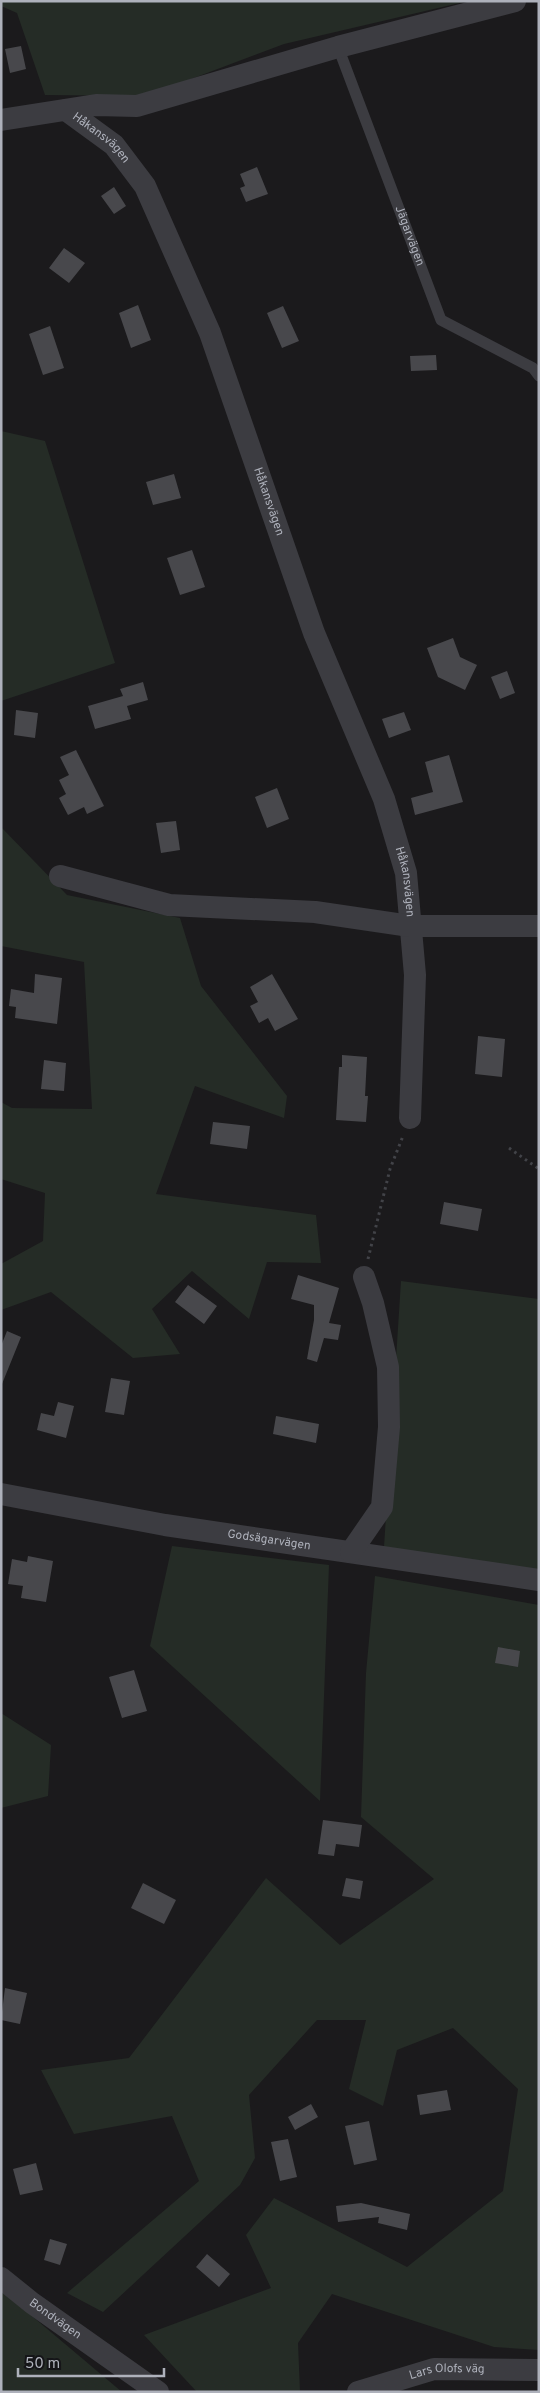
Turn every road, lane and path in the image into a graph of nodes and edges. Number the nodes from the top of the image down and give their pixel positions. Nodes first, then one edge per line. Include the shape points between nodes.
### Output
1 (515, 1) edge
2 (338, 47) junction
3 (66, 110) junction
4 (1, 120) edge
5 (539, 376) edge
6 (60, 876) dead end
7 (410, 926) junction
8 (539, 926) edge
9 (410, 1118) joint
10 (509, 1148) dead end
11 (539, 1169) edge
12 (364, 1277) joint
13 (1, 1494) edge
14 (351, 1552) junction
15 (539, 1580) edge
16 (1, 2278) edge
17 (539, 2370) edge
18 (158, 2392) edge
19 (358, 2392) edge

1 - 2 street
2 - 3 street via 137,106 96,105
2 - 5 lane, Jägarvägen via 441,320 533,368
3 - 4 street
3 - 7 street, Håkansvägen via 114,145 145,186 210,333 314,633 384,799 406,873
6 - 7 street, Håkansvägen via 169,905 315,912
7 - 8 street, Håkansvägen
7 - 9 street, Håkansvägen via 415,976
9 - 12 path via 390,1169
10 - 11 path
12 - 14 street via 388,1367 389,1427 382,1506
13 - 14 street, Godsägarvägen via 165,1525
14 - 15 street, Godsägarvägen
16 - 18 street, Bondvägen
17 - 19 street, Lars Olofs väg via 434,2369

